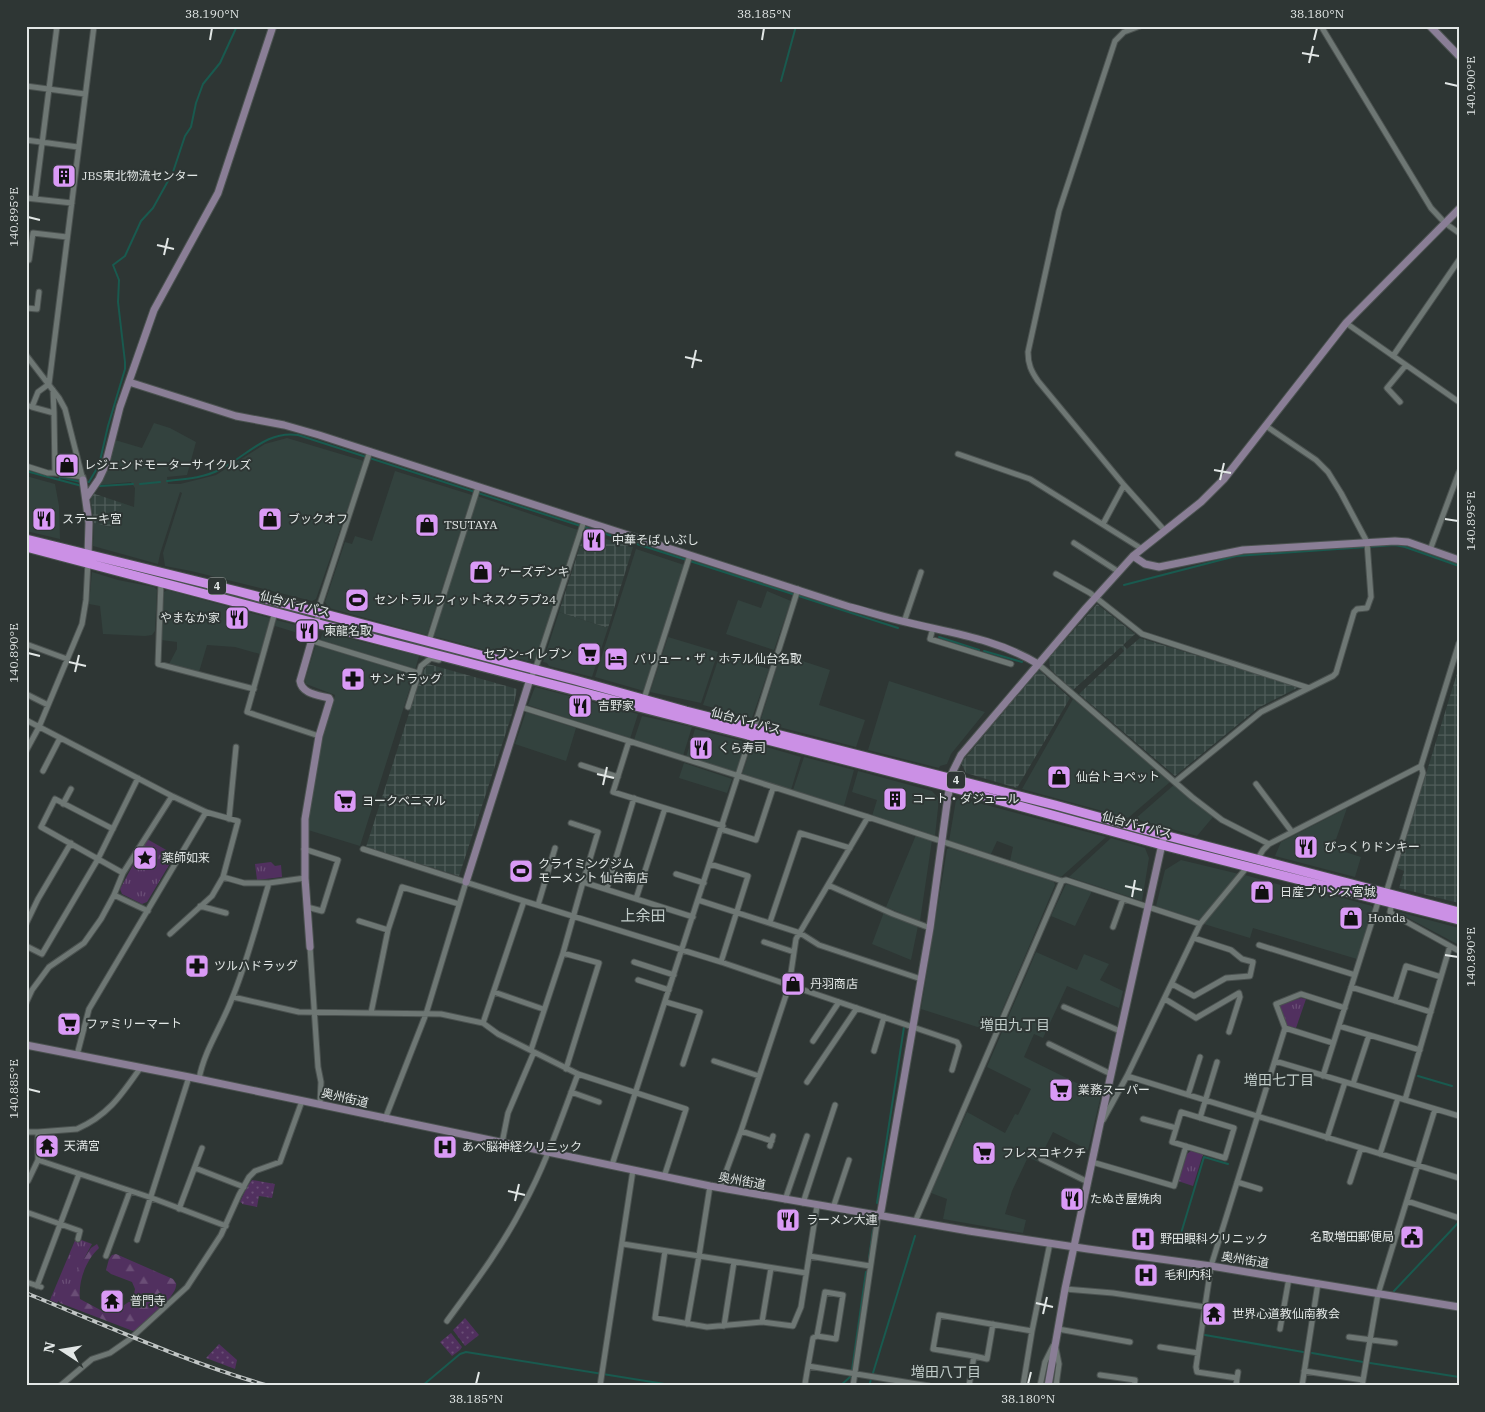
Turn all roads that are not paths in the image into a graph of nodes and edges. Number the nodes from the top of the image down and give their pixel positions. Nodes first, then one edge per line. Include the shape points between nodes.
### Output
1 (56, 26) edge
2 (94, 26) edge
3 (272, 26) edge
4 (1140, 26) edge
5 (1321, 26) edge
6 (1430, 26) edge
7 (1459, 56) edge
8 (26, 86) edge
9 (49, 89) junction
10 (85, 94) junction
11 (26, 140) edge
12 (42, 142) junction
13 (78, 146) junction
14 (26, 198) edge
15 (35, 199) junction
16 (72, 203) junction
17 (1459, 209) edge
18 (1445, 223) junction
19 (1459, 233) edge
20 (67, 237) junction
21 (29, 260) dead end
22 (1459, 260) edge
23 (39, 292) dead end
24 (26, 308) edge
25 (1346, 323) junction
26 (26, 354) edge
27 (1393, 356) junction
28 (1406, 365) junction
29 (129, 382) junction
30 (49, 384) junction
31 (53, 389) junction
32 (1400, 402) dead end
33 (1459, 402) edge
34 (29, 406) edge
35 (54, 413) junction
36 (1266, 426) junction
37 (958, 454) dead end
38 (368, 456) junction
39 (26, 466) edge
40 (1459, 472) edge
41 (55, 473) junction
42 (83, 478) junction
43 (1124, 485) junction
44 (477, 491) junction
45 (85, 494) junction
46 (1103, 524) junction
47 (583, 525) junction
48 (1165, 531) junction
49 (26, 538) edge
50 (1074, 543) dead end
51 (26, 546) edge
52 (1367, 546) junction
53 (1142, 549) junction
54 (1430, 550) junction
55 (1133, 556) junction
56 (88, 559) junction
57 (689, 559) junction
58 (1459, 560) edge
59 (921, 572) dead end
60 (1119, 572) junction
61 (1056, 574) dead end
62 (161, 582) junction
63 (797, 593) junction
64 (1094, 598) junction
65 (275, 612) junction
66 (317, 618) junction
67 (904, 622) junction
68 (933, 628) junction
69 (313, 641) junction
70 (429, 642) junction
71 (1459, 643) edge
72 (26, 644) edge
73 (67, 659) junction
74 (1011, 664) dead end
75 (1038, 664) junction
76 (536, 670) junction
77 (503, 672) junction
78 (418, 673) junction
79 (530, 679) junction
80 (1309, 688) junction
81 (254, 689) junction
82 (26, 694) edge
83 (644, 699) junction
84 (48, 705) junction
85 (408, 707) dead end
86 (521, 707) junction
87 (26, 720) edge
88 (39, 727) junction
89 (752, 732) junction
90 (319, 736) junction
91 (60, 738) junction
92 (629, 741) junction
93 (236, 747) dead end
94 (26, 750) edge
95 (581, 765) dead end
96 (1420, 766) junction
97 (43, 771) dead end
98 (618, 776) junction
99 (738, 776) junction
100 (138, 778) junction
101 (1175, 782) junction
102 (951, 783) junction
103 (1256, 784) dead end
104 (70, 788) dead end
105 (773, 788) junction
106 (172, 796) junction
107 (634, 798) junction
108 (63, 804) junction
109 (665, 808) junction
110 (206, 812) junction
111 (868, 817) junction
112 (229, 819) junction
113 (571, 824) dead end
114 (722, 828) junction
115 (113, 829) junction
116 (1292, 832) junction
117 (1164, 835) junction
118 (942, 842) junction
119 (71, 844) junction
120 (1269, 844) junction
121 (1162, 845) junction
122 (555, 848) dead end
123 (850, 848) junction
124 (304, 849) junction
125 (363, 849) dead end
126 (98, 859) junction
127 (1257, 860) junction
128 (710, 864) junction
129 (1248, 866) junction
130 (123, 873) junction
131 (676, 874) dead end
132 (223, 877) junction
133 (305, 878) junction
134 (466, 882) junction
135 (583, 882) junction
136 (1062, 882) junction
137 (269, 883) junction
138 (704, 883) junction
139 (828, 884) junction
140 (607, 888) junction
141 (114, 895) junction
142 (1383, 896) junction
143 (636, 899) junction
144 (1123, 899) junction
145 (698, 900) junction
146 (524, 901) junction
147 (1392, 902) junction
148 (459, 904) junction
149 (538, 905) junction
150 (200, 906) junction
151 (307, 907) junction
152 (1148, 907) junction
153 (148, 911) junction
154 (737, 912) junction
155 (1459, 912) edge
156 (226, 913) dead end
157 (573, 917) junction
158 (693, 917) junction
159 (1459, 920) edge
160 (359, 922) dead end
161 (770, 922) junction
162 (26, 924) edge
163 (1200, 924) junction
164 (1113, 927) dead end
165 (930, 928) junction
166 (388, 930) junction
167 (800, 933) junction
168 (170, 934) dead end
169 (1194, 938) junction
170 (764, 942) dead end
171 (1259, 945) dead end
172 (26, 946) edge
173 (1450, 946) junction
174 (310, 947) joint
175 (682, 950) junction
176 (1459, 951) edge
177 (794, 952) junction
178 (563, 953) junction
179 (634, 962) dead end
180 (721, 962) junction
181 (674, 975) junction
182 (1355, 975) junction
183 (1441, 977) junction
184 (921, 978) junction
185 (638, 980) dead end
186 (1172, 984) junction
187 (789, 986) junction
188 (1351, 987) junction
189 (669, 990) junction
190 (494, 992) junction
191 (233, 997) junction
192 (1165, 999) junction
193 (1395, 1001) junction
194 (666, 1002) junction
195 (839, 1002) junction
196 (26, 1003) edge
197 (1064, 1007) dead end
198 (857, 1008) junction
199 (1345, 1008) junction
200 (543, 1009) junction
201 (314, 1012) junction
202 (1431, 1012) junction
203 (371, 1013) junction
204 (426, 1014) junction
205 (884, 1017) junction
206 (483, 1023) junction
207 (1339, 1026) junction
208 (912, 1028) junction
209 (1285, 1028) junction
210 (1120, 1031) junction
211 (1229, 1032) dead end
212 (1369, 1035) junction
213 (813, 1041) dead end
214 (1333, 1043) junction
215 (26, 1044) edge
216 (1049, 1044) dead end
217 (1420, 1050) junction
218 (532, 1051) junction
219 (874, 1051) dead end
220 (77, 1055) junction
221 (1200, 1057) dead end
222 (714, 1061) dead end
223 (1217, 1062) dead end
224 (1275, 1062) junction
225 (684, 1064) dead end
226 (141, 1067) junction
227 (566, 1069) junction
228 (952, 1070) dead end
229 (578, 1074) junction
230 (1111, 1074) junction
231 (760, 1076) junction
232 (1127, 1076) junction
233 (1323, 1076) junction
234 (189, 1077) junction
235 (198, 1079) junction
236 (807, 1082) dead end
237 (1345, 1082) junction
238 (1353, 1084) junction
239 (571, 1092) junction
240 (636, 1094) junction
241 (1188, 1095) junction
242 (1398, 1098) junction
243 (302, 1100) junction
244 (1205, 1100) junction
245 (1405, 1100) junction
246 (599, 1102) dead end
247 (320, 1104) junction
248 (835, 1105) dead end
249 (1435, 1109) junction
250 (1258, 1116) junction
251 (1459, 1116) edge
252 (1200, 1118) junction
253 (385, 1119) junction
254 (1143, 1119) dead end
255 (1100, 1124) junction
256 (1176, 1128) junction
257 (741, 1131) junction
258 (26, 1132) edge
259 (38, 1132) junction
260 (807, 1136) dead end
261 (1327, 1138) junction
262 (772, 1141) dead end
263 (502, 1143) junction
264 (1186, 1146) junction
265 (202, 1148) dead end
266 (1361, 1148) junction
267 (549, 1152) junction
268 (1380, 1154) junction
269 (1041, 1159) dead end
270 (38, 1160) junction
271 (849, 1160) dead end
272 (1092, 1162) junction
273 (1418, 1165) junction
274 (612, 1166) junction
275 (194, 1168) junction
276 (633, 1170) junction
277 (79, 1174) junction
278 (664, 1177) junction
279 (1459, 1178) edge
280 (27, 1182) edge
281 (1088, 1182) junction
282 (1237, 1182) junction
283 (1350, 1182) dead end
284 (710, 1186) junction
285 (244, 1187) junction
286 (720, 1188) junction
287 (1260, 1189) dead end
288 (130, 1191) junction
289 (152, 1198) junction
290 (785, 1200) junction
291 (1406, 1201) junction
292 (803, 1203) junction
293 (817, 1206) junction
294 (833, 1208) junction
295 (179, 1209) junction
296 (26, 1212) edge
297 (878, 1216) junction
298 (1459, 1218) edge
299 (915, 1222) junction
300 (61, 1224) junction
301 (226, 1226) junction
302 (78, 1239) dead end
303 (138, 1240) dead end
304 (1050, 1243) junction
305 (623, 1244) junction
306 (1074, 1247) junction
307 (665, 1251) junction
308 (106, 1256) dead end
309 (699, 1256) junction
310 (809, 1256) junction
311 (734, 1262) junction
312 (870, 1266) junction
313 (1211, 1266) junction
314 (771, 1268) junction
315 (806, 1273) junction
316 (1289, 1278) junction
317 (26, 1282) edge
318 (1318, 1283) junction
319 (1065, 1290) junction
320 (1378, 1294) junction
321 (1205, 1307) junction
322 (1459, 1307) edge
323 (446, 1321) dead end
324 (762, 1322) junction
325 (687, 1324) junction
326 (993, 1324) junction
327 (724, 1326) junction
328 (1058, 1329) junction
329 (1280, 1329) dead end
330 (1032, 1331) junction
331 (818, 1336) junction
332 (1349, 1337) dead end
333 (1370, 1340) junction
334 (1055, 1341) junction
335 (1130, 1342) dead end
336 (1395, 1343) dead end
337 (1160, 1348) dead end
338 (1198, 1353) junction
339 (974, 1356) junction
340 (808, 1366) junction
341 (1304, 1370) junction
342 (854, 1374) junction
343 (1100, 1375) dead end
344 (881, 1378) junction
345 (1363, 1383) edge
346 (805, 1384) dead end
347 (1236, 1385) edge
348 (60, 1386) edge
349 (600, 1386) edge
350 (853, 1386) edge
351 (880, 1386) edge
352 (929, 1386) edge
353 (969, 1386) edge
354 (1023, 1386) edge
355 (1040, 1386) edge
356 (1048, 1386) edge
357 (1056, 1386) edge
358 (1134, 1386) edge
359 (1302, 1386) edge

1 - 9 street
2 - 10 street
3 - 29 street via 218,193 160,296
4 - 43 street via 1124,32 1115,41 1059,210 1028,352 1032,373
5 - 18 street via 1431,208
6 - 7 street
8 - 9 street
9 - 10 street
9 - 12 street
10 - 13 street
11 - 12 street
12 - 13 street
12 - 15 street
13 - 16 street
14 - 15 street
15 - 16 street
16 - 20 street
17 - 18 street
18 - 19 street
18 - 25 street
20 - 21 street via 33,233
20 - 30 street
22 - 27 street
23 - 24 street via 37,309
25 - 27 street
25 - 36 street
26 - 30 street
27 - 28 street
28 - 32 street via 1388,388
28 - 33 street
29 - 38 street via 236,416 284,425
29 - 45 street via 105,466 99,479
30 - 31 street
30 - 34 street via 38,392
31 - 35 street
31 - 42 street via 65,409
34 - 35 street
35 - 41 street
36 - 48 street via 1214,490
36 - 52 street via 1310,455 1328,472
37 - 46 street via 1030,479
38 - 44 street
38 - 66 street
39 - 41 street
40 - 54 street
41 - 42 street
42 - 45 street
43 - 46 street
43 - 48 street
44 - 47 street
44 - 70 street
45 - 56 street via 89,523
46 - 53 street
47 - 57 street
47 - 76 street
48 - 53 street
49 - 56 highway, 仙台バイパス / 4
50 - 60 street
51 - 56 highway, 仙台バイパス / 4
52 - 54 street via 1395,540
52 - 55 street via 1243,550 1159,568
52 - 80 street via 1371,587 1369,605 1354,612 1336,673
53 - 55 street
54 - 58 street
55 - 60 street
56 - 62 highway, 仙台バイパス / 4
56 - 66 highway, 仙台バイパス / 4 via 237,591
56 - 73 street via 85,613
57 - 63 street
57 - 83 street
59 - 67 street
60 - 64 street
61 - 64 street
62 - 65 highway, 仙台バイパス / 4
62 - 81 street via 158,664
63 - 67 street
63 - 89 street
64 - 75 street
64 - 80 street via 1142,634
65 - 66 highway, 仙台バイパス / 4
65 - 81 street
66 - 69 street
66 - 70 highway, 仙台バイパス / 4
66 - 77 highway, 仙台バイパス / 4
67 - 68 street
68 - 74 street via 930,639
68 - 75 street via 1012,650
69 - 78 street
69 - 90 street via 300,681 306,691 330,700
70 - 76 highway, 仙台バイパス / 4
71 - 96 street
72 - 73 street
73 - 84 street
75 - 101 street
75 - 102 street via 961,755
76 - 79 street
76 - 83 highway, 仙台バイパス / 4
77 - 78 street via 430,658
77 - 79 highway, 仙台バイパス / 4
78 - 85 street
79 - 86 street
79 - 89 highway, 仙台バイパス / 4
80 - 101 street via 1261,712
81 - 90 street via 247,712
82 - 84 street
83 - 89 highway, 仙台バイパス / 4
84 - 88 street
86 - 92 street
86 - 134 street
87 - 88 street
88 - 91 street
88 - 94 street
89 - 99 street
89 - 102 highway, 仙台バイパス / 4
90 - 124 street via 304,819
91 - 97 street
91 - 100 street
92 - 98 street
92 - 99 street
93 - 112 street
95 - 98 street
96 - 116 street
96 - 142 street via 1424,773
98 - 107 street via 613,792
99 - 105 street
99 - 114 street
100 - 106 street
100 - 115 street
101 - 120 street via 1222,820
102 - 117 highway, 仙台バイパス / 4
102 - 118 street
102 - 121 highway, 仙台バイパス / 4
103 - 116 street
104 - 108 street
105 - 111 street
105 - 114 street via 756,840
106 - 110 street
106 - 130 street
107 - 109 street
107 - 140 street
108 - 115 street
108 - 119 street via 55,799 41,827
109 - 114 street
109 - 143 street
110 - 112 street
110 - 153 street
111 - 118 street
111 - 123 street
112 - 132 street via 238,821
113 - 135 street via 598,832
114 - 128 street
115 - 126 street
116 - 120 street
117 - 121 street
117 - 127 highway, 仙台バイパス / 4
118 - 136 street
118 - 165 street
119 - 126 street
119 - 162 street
120 - 127 street
121 - 129 highway, 仙台バイパス / 4
121 - 152 street
122 - 149 street
123 - 139 street
123 - 161 street via 800,833
124 - 133 street
124 - 151 street via 338,860 322,911
125 - 134 street
126 - 130 street
126 - 172 street via 42,954
127 - 142 highway, 仙台バイパス / 4
128 - 138 street
128 - 154 street via 748,876
129 - 142 highway, 仙台バイパス / 4
129 - 163 street
130 - 141 street
131 - 138 street
132 - 137 street via 244,883
132 - 150 street via 212,896
133 - 137 street
133 - 151 street
134 - 146 street
134 - 148 street
135 - 140 street
135 - 157 street
136 - 144 street via 1066,880
136 - 299 street
137 - 191 street
138 - 145 street
139 - 165 street
139 - 167 street
140 - 143 street
141 - 153 street
141 - 196 street via 84,943 49,967
142 - 147 highway, 仙台バイパス / 4
142 - 155 highway, 仙台バイパス / 4
142 - 182 street
143 - 158 street
144 - 152 street
144 - 164 street
145 - 154 street
145 - 158 street
146 - 149 street
146 - 190 street
147 - 159 highway, 仙台バイパス / 4
147 - 173 street via 1390,912
148 - 166 street via 402,887
148 - 204 street
149 - 157 street
150 - 156 street
150 - 168 street
151 - 174 street
152 - 163 street
152 - 210 street
153 - 220 street via 89,1009
154 - 161 street
154 - 180 street
157 - 175 street
157 - 178 street
158 - 175 street
160 - 166 street
161 - 167 street
163 - 169 street
165 - 184 street
166 - 203 street
167 - 177 street
167 - 184 street via 819,945
169 - 186 street
169 - 186 street via 1231,950 1242,959 1253,962 1250,976 1226,978 1194,996
170 - 177 street
171 - 182 street
173 - 176 street
173 - 183 street
174 - 201 street
175 - 180 street
175 - 181 street
177 - 187 street
178 - 200 street
178 - 227 street via 599,963
179 - 181 street
180 - 187 street
181 - 189 street
182 - 188 street
183 - 193 street via 1406,966
183 - 202 street
184 - 208 street
185 - 189 street
186 - 192 street
187 - 195 street
187 - 231 street
188 - 193 street
188 - 199 street
189 - 194 street
190 - 200 street
190 - 206 street
191 - 201 street
191 - 235 street
192 - 211 street via 1196,1018 1238,993 1240,997
192 - 232 street
193 - 202 street
194 - 225 street via 700,1012
194 - 240 street
195 - 198 street
195 - 213 street
197 - 210 street
198 - 205 street
198 - 236 street
199 - 207 street
199 - 209 street via 1301,994 1276,1004
200 - 218 street
201 - 203 street
201 - 247 street via 322,1082
202 - 217 street
203 - 204 street
204 - 206 street
204 - 253 street
205 - 208 street
205 - 219 street
206 - 218 street
207 - 212 street
207 - 214 street
208 - 228 street via 957,1042 959,1046
208 - 297 street
209 - 214 street
209 - 224 street
210 - 230 street
212 - 217 street
212 - 238 street
214 - 233 street
215 - 220 street, 奥州街道
216 - 230 street
217 - 245 street
218 - 227 street
218 - 263 street via 508,1113
220 - 226 street, 奥州街道
221 - 241 street
222 - 231 street
223 - 244 street
224 - 233 street
224 - 250 street
226 - 234 street, 奥州街道
226 - 259 street via 114,1104 82,1127
227 - 229 street
229 - 239 street
229 - 240 street
230 - 255 street
231 - 257 street
232 - 241 street
232 - 255 street
233 - 237 street
234 - 235 street, 奥州街道
234 - 289 street
235 - 243 street, 奥州街道
237 - 238 street
237 - 261 street
238 - 242 street
239 - 246 street
239 - 267 street
240 - 274 street
240 - 278 street via 686,1109
241 - 244 street
242 - 245 street
242 - 268 street
243 - 247 street, 奥州街道
243 - 285 street via 280,1162 255,1171
244 - 250 street
244 - 252 street
245 - 249 street
247 - 253 street, 奥州街道
248 - 292 street
249 - 251 street
249 - 273 street
250 - 261 street
250 - 282 street
252 - 256 street via 1181,1112
252 - 264 street via 1234,1128 1226,1158
253 - 263 street, 奥州街道
254 - 256 street
255 - 272 street
256 - 264 street via 1172,1142
257 - 262 street
257 - 286 street
258 - 259 street
259 - 270 street
260 - 290 street
261 - 266 street
263 - 267 street, 奥州街道
264 - 272 street via 1174,1186
265 - 275 street
266 - 268 street
266 - 283 street
267 - 274 street, 奥州街道
267 - 323 street via 497,1251
268 - 273 street
269 - 281 street
270 - 277 street
270 - 280 street
271 - 294 street
272 - 281 street
273 - 279 street
273 - 291 street
274 - 276 street, 奥州街道
275 - 285 street
275 - 295 street
276 - 278 street, 奥州街道
276 - 305 street
277 - 288 street
277 - 300 street
278 - 284 street, 奥州街道
281 - 306 street
282 - 287 street
282 - 313 street
284 - 286 street, 奥州街道
284 - 309 street
285 - 301 street
286 - 290 street, 奥州街道
288 - 289 street
288 - 308 street
289 - 295 street
289 - 303 street
290 - 292 street, 奥州街道
291 - 298 street
291 - 320 street
292 - 293 street, 奥州街道
293 - 294 street, 奥州街道
293 - 310 street
294 - 297 street, 奥州街道
295 - 301 street
296 - 300 street
297 - 299 street, 奥州街道
297 - 312 street
299 - 304 street, 奥州街道
300 - 302 street via 80,1230
300 - 317 street via 39,1287
301 - 348 street via 186,1287 130,1339 92,1359
304 - 306 street, 奥州街道
304 - 330 street
305 - 307 street
305 - 349 street
306 - 313 street, 奥州街道
306 - 319 street
307 - 309 street
307 - 325 street via 655,1318
309 - 311 street
309 - 325 street
310 - 312 street
310 - 315 street
311 - 314 street
311 - 327 street
312 - 342 street
313 - 316 street, 奥州街道
313 - 321 street
314 - 315 street
314 - 324 street
315 - 324 street via 801,1307 793,1326
316 - 318 street, 奥州街道
316 - 329 street
318 - 320 street, 奥州街道
318 - 341 street
319 - 321 street via 1113,1293
319 - 328 street
320 - 322 street, 奥州街道
320 - 333 street
321 - 338 street
324 - 327 street
325 - 327 street
326 - 330 street
326 - 339 street via 987,1358
326 - 339 street via 939,1315 933,1349
328 - 334 street
328 - 335 street
330 - 354 street
331 - 331 street via 824,1292 843,1294 836,1339
331 - 340 street via 813,1338
332 - 333 street
333 - 336 street
333 - 345 street
334 - 355 street via 1045,1362
334 - 356 street
334 - 357 street via 1059,1364
337 - 338 street
338 - 347 street via 1197,1372 1237,1375
339 - 353 street
340 - 342 street
340 - 346 street
341 - 345 street
341 - 359 street
342 - 344 street
342 - 350 street
343 - 358 street via 1135,1380
344 - 351 street
344 - 352 street

